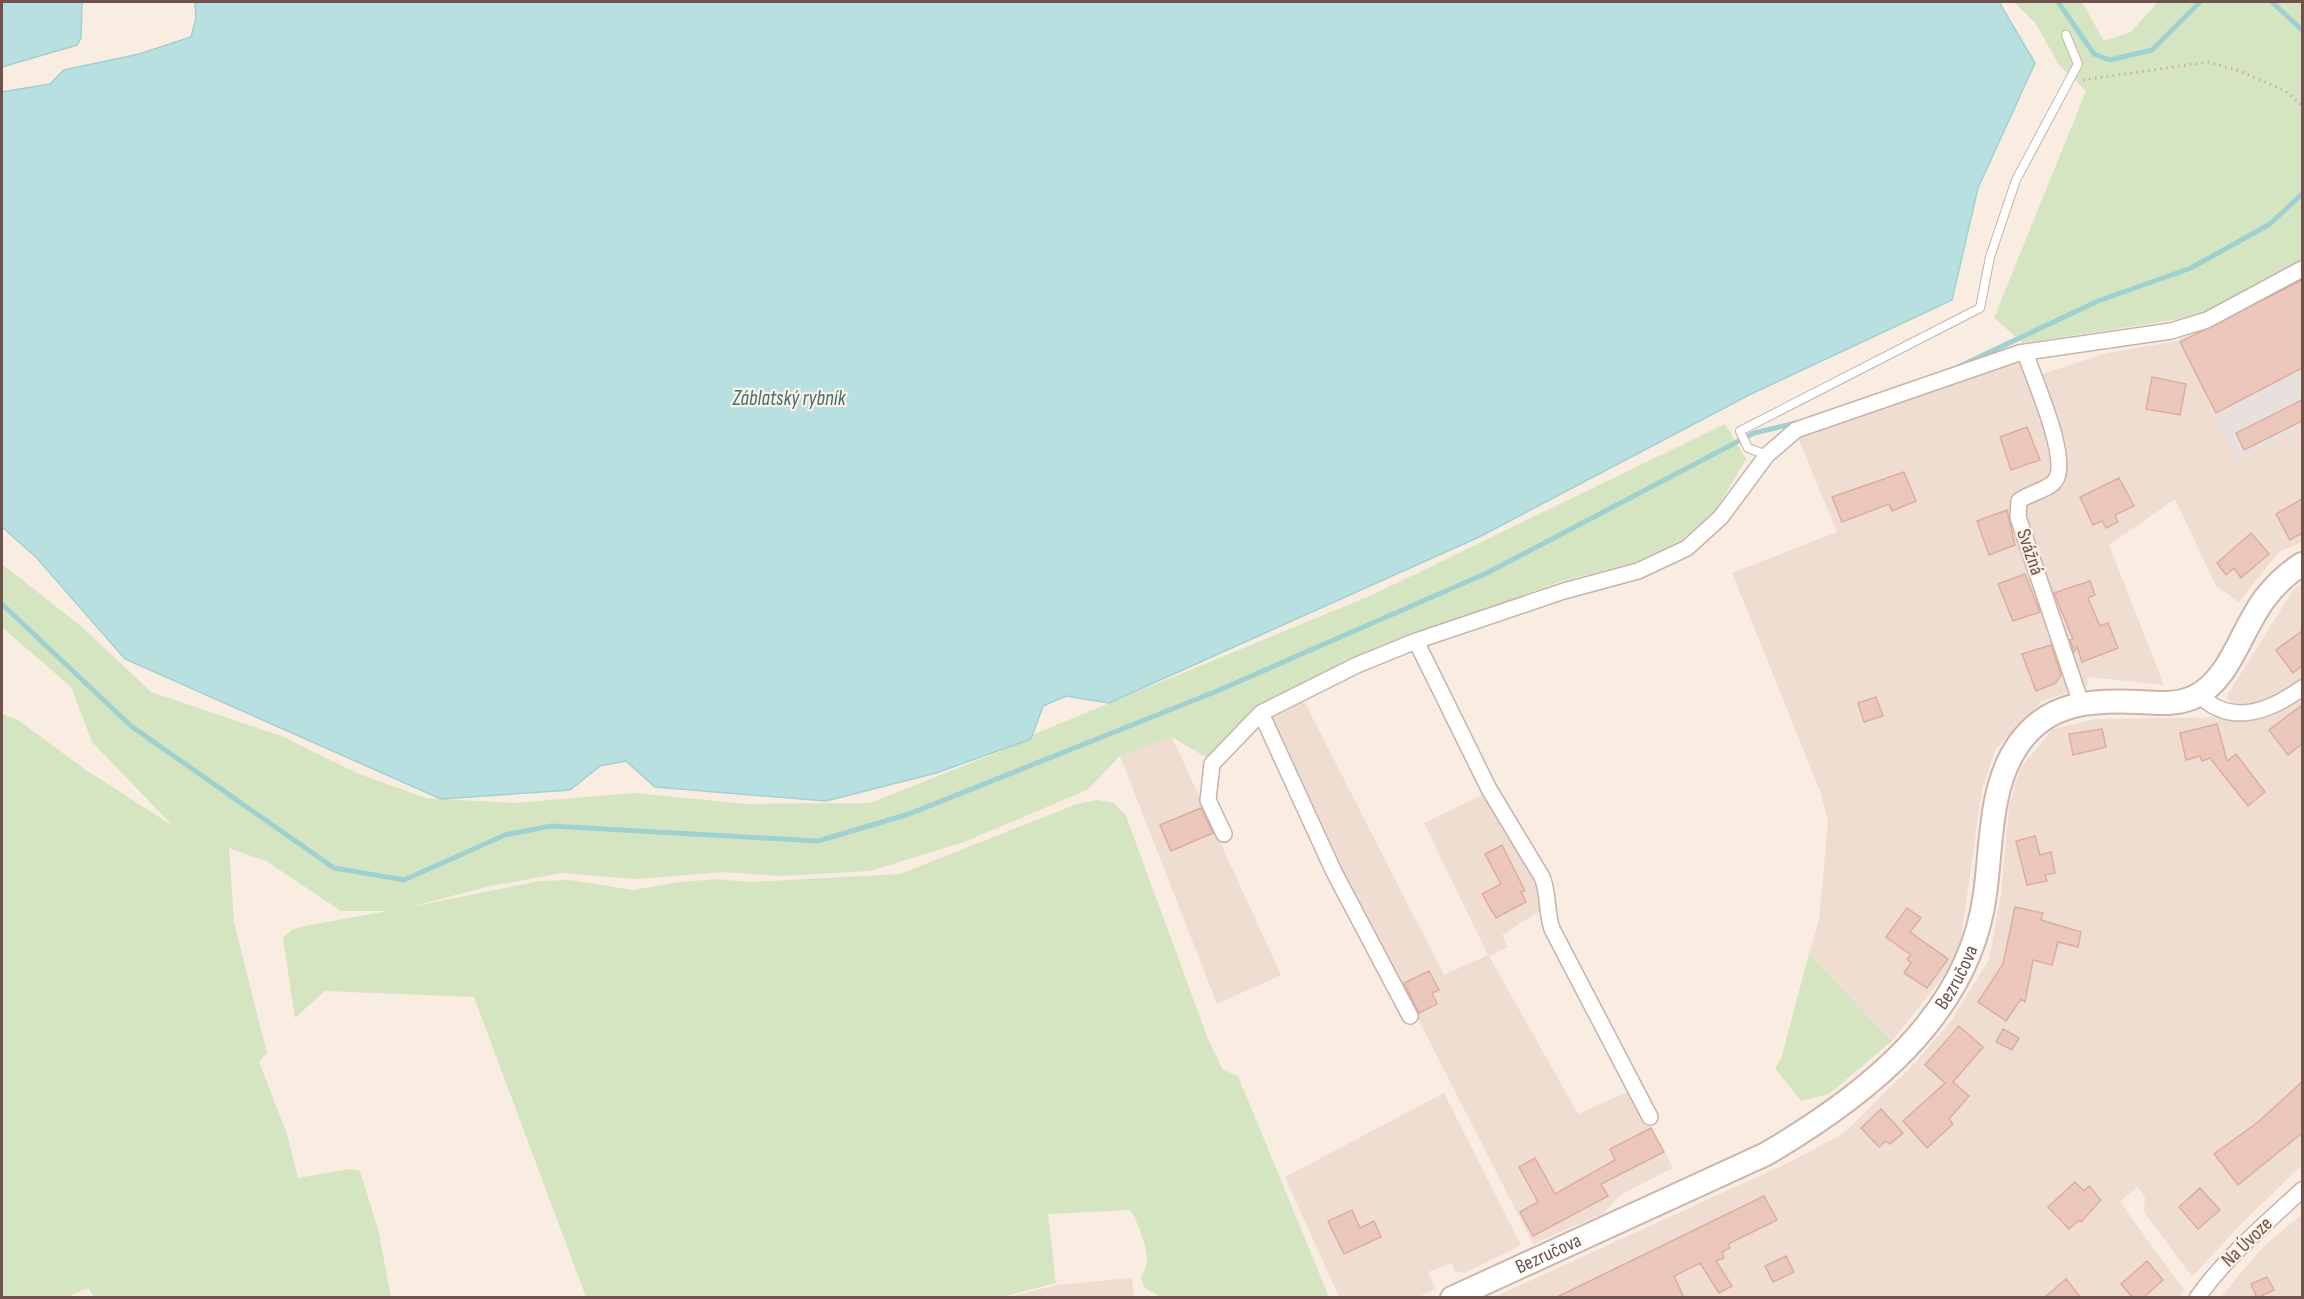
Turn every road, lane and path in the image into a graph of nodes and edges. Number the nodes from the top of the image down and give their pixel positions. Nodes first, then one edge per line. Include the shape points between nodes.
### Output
1 (2066, 35) dead end
2 (2069, 82) junction
3 (2302, 105) edge
4 (2302, 269) edge
5 (2025, 352) junction
6 (1767, 455) junction
7 (2302, 564) edge
8 (1416, 641) junction
9 (2302, 688) edge
10 (2199, 695) junction
11 (2081, 703) junction
12 (1261, 713) junction
13 (1224, 834) dead end
14 (1410, 1016) dead end
15 (1650, 1117) dead end
16 (2302, 1190) edge
17 (1452, 1298) edge
18 (2197, 1298) edge

1 - 2 lane via 2078,60
2 - 3 path via 2208,62 2284,90
2 - 6 lane via 2016,180 1990,257 1980,308 1740,431 1748,448
4 - 5 street via 2207,320 2171,331
5 - 6 street via 1796,429
5 - 11 street, Svážná via 2060,453 2060,472 2053,483 2019,501 2018,517
6 - 8 street via 1721,517 1687,548 1638,571 1564,591
7 - 10 main road via 2265,598 2223,671
8 - 12 street via 1357,664
8 - 15 street via 1489,789 1542,877 1552,929
9 - 10 street via 2279,704 2232,713 2220,711
10 - 11 main road, Bezručova via 2178,702
11 - 17 main road, Bezručova via 2042,720 2012,755 1999,786 1985,896 1970,956 1935,1015 1898,1057 1833,1112 1766,1154
12 - 13 street via 1212,764 1208,800
12 - 14 street via 1334,872
16 - 18 street, Na Úvoze via 2233,1255

